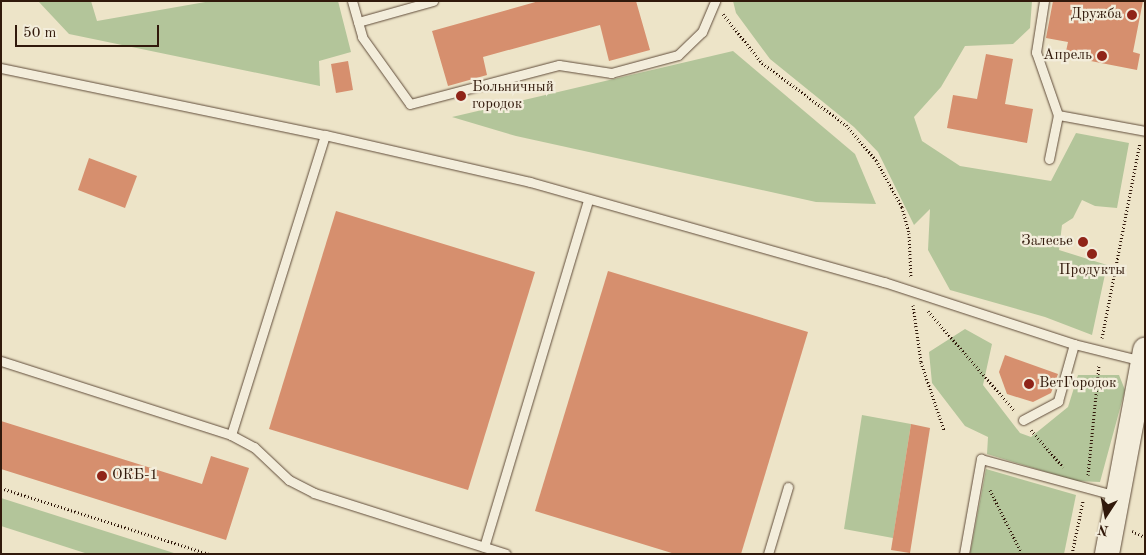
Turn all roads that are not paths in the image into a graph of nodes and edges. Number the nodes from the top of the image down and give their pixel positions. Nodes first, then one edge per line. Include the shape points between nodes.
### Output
1 (352, 1) edge
2 (433, 1) edge
3 (1044, 1) edge
4 (715, 3) edge
5 (358, 22) junction
6 (1, 68) edge
7 (1058, 115) junction
8 (1145, 131) edge
9 (325, 135) junction
10 (1049, 159) dead end
11 (588, 201) junction
12 (1074, 344) junction
13 (1144, 358) edge
14 (1, 361) edge
15 (1023, 420) road end
16 (231, 435) junction
17 (788, 487) dead end
18 (1117, 496) junction
19 (484, 547) junction
20 (506, 554) edge
21 (768, 554) edge
22 (964, 554) edge
23 (1106, 554) edge

1 - 5 lane
2 - 5 lane
3 - 7 lane via 1036,52
4 - 5 lane via 702,32 678,55 611,73 559,65 410,104 362,37
6 - 9 lane
7 - 8 lane
7 - 10 lane
9 - 11 lane via 530,182
9 - 16 lane
11 - 12 lane via 912,292
11 - 19 lane
12 - 13 lane
12 - 15 lane via 1058,401
13 - 18 street
14 - 16 lane
16 - 19 lane via 254,447 289,480 314,493
17 - 21 lane
18 - 22 lane via 981,459
18 - 23 street
19 - 20 lane

